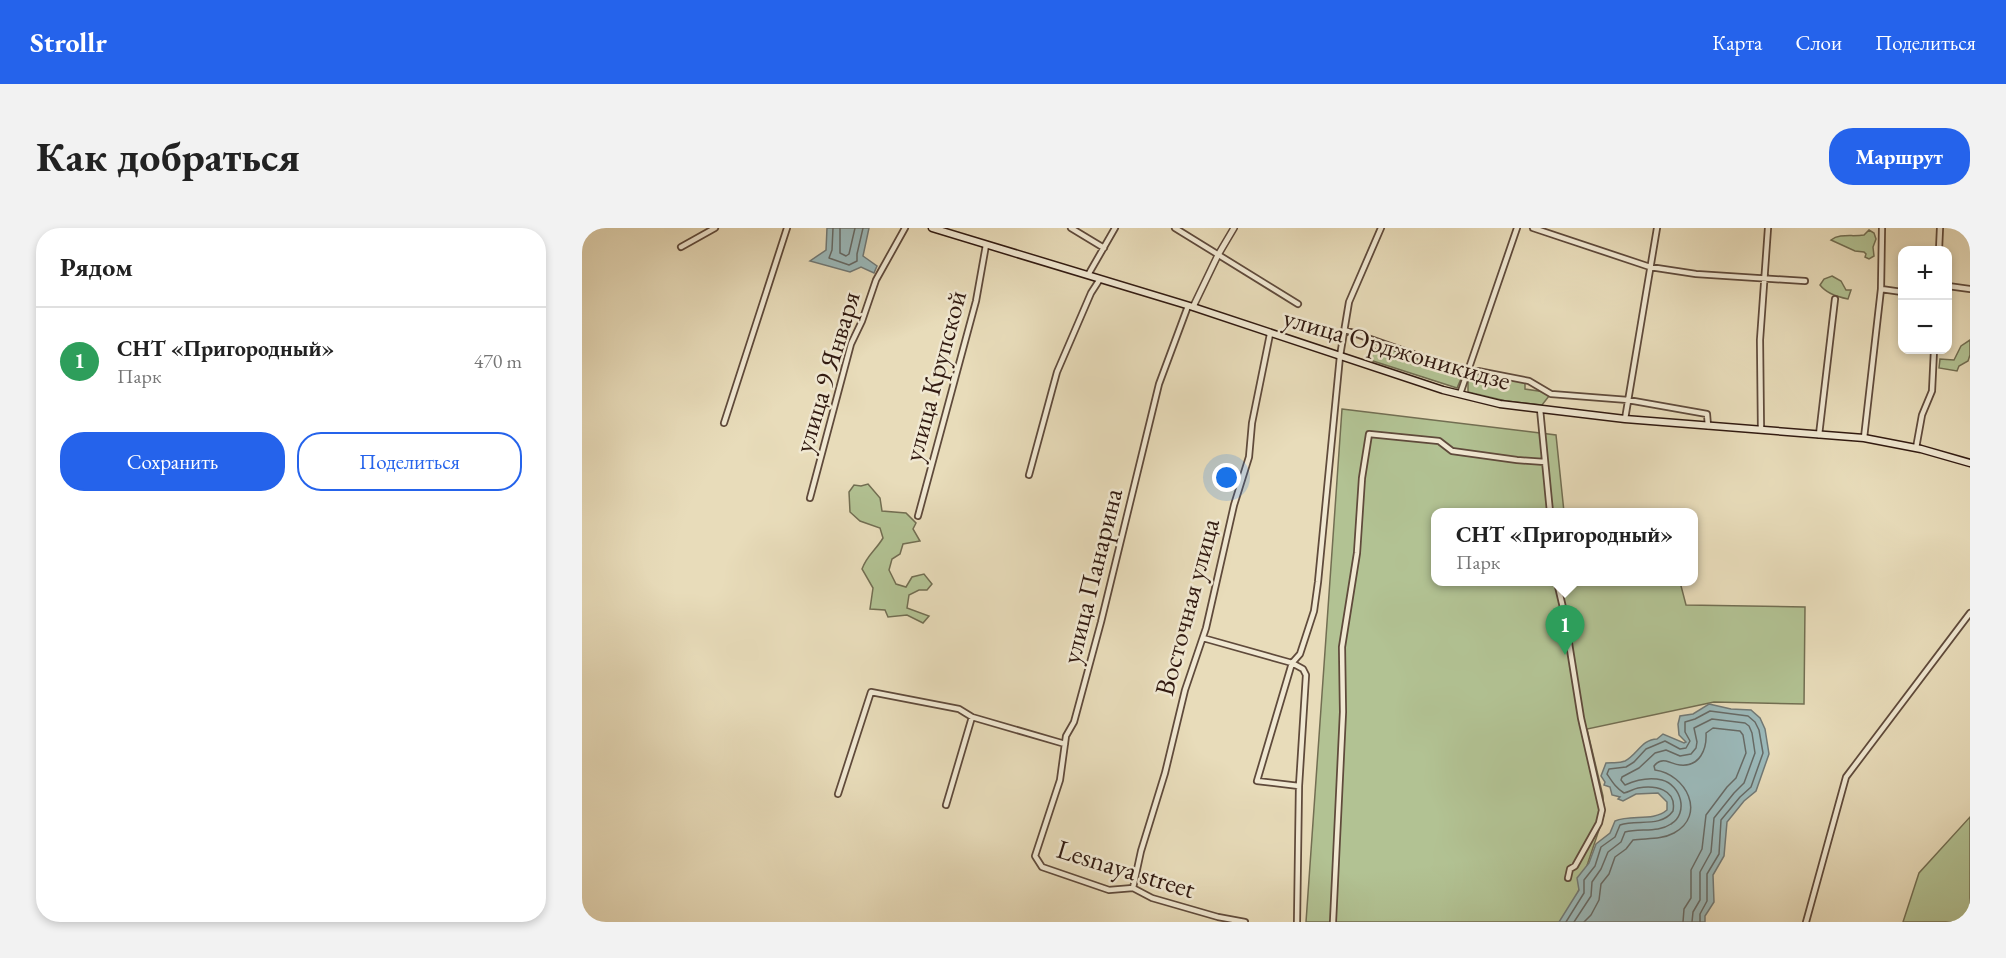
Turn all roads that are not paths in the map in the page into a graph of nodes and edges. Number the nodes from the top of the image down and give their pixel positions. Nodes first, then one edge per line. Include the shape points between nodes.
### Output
1 (715, 228) edge
2 (787, 228) edge
3 (905, 228) edge
4 (932, 228) edge
5 (1071, 228) edge
6 (1115, 228) edge
7 (1175, 228) edge
8 (1234, 228) edge
9 (1381, 228) edge
10 (1518, 228) edge
11 (1533, 228) edge
12 (1657, 228) edge
13 (1768, 228) edge
14 (1882, 228) edge
15 (1940, 228) edge
16 (986, 245) junction
17 (1939, 246) edge
18 (681, 247) dead end
19 (1104, 248) junction
20 (1218, 255) junction
21 (1650, 267) junction
22 (1088, 275) junction
23 (1764, 278) junction
24 (1100, 279) junction
25 (1805, 281) dead end
26 (1952, 287) edge
27 (1881, 289) junction
28 (1970, 289) edge
29 (1898, 291) edge
30 (1835, 299) dead end
31 (1298, 304) dead end
32 (1190, 307) junction
33 (1345, 330) junction
34 (1270, 334) junction
35 (1935, 354) edge
36 (1340, 356) junction
37 (1467, 373) junction
38 (1460, 394) junction
39 (1628, 400) junction
40 (1540, 409) junction
41 (1625, 419) junction
42 (724, 423) dead end
43 (1708, 426) junction
44 (1761, 430) junction
45 (1819, 435) junction
46 (1864, 438) junction
47 (1916, 448) junction
48 (1545, 462) junction
49 (1970, 463) edge
50 (1029, 475) dead end
51 (810, 498) dead end
52 (1550, 508) edge
53 (918, 516) dead end
54 (1558, 586) edge
55 (1970, 613) edge
56 (1203, 638) junction
57 (1292, 663) junction
58 (972, 717) junction
59 (1065, 744) junction
60 (1299, 786) junction
61 (838, 794) dead end
62 (946, 805) dead end
63 (1035, 856) joint
64 (1568, 878) dead end
65 (1133, 888) junction
66 (1245, 922) edge
67 (1297, 922) edge
68 (1333, 922) edge
69 (1806, 922) edge

1 - 18 street
2 - 42 street
3 - 51 street, улица 9 Января via 876,280 851,344
4 - 16 main road, улица Орджоникидзе
5 - 19 street
6 - 19 street
7 - 20 street
8 - 20 street, улица Панарина
9 - 33 street via 1349,302
10 - 37 street
11 - 21 street
12 - 21 street
13 - 23 street
14 - 27 street
15 - 17 street
16 - 22 main road, улица Орджоникидзе
16 - 53 street, улица Крупской via 976,301
19 - 22 street
20 - 31 street
20 - 32 street, улица Панарина
21 - 23 street
21 - 39 street
22 - 24 main road, улица Орджоникидзе
23 - 25 street
23 - 44 street
24 - 32 main road, улица Орджоникидзе
24 - 50 street via 1057,372
26 - 28 street
27 - 29 street
27 - 46 street
30 - 45 street
32 - 34 main road, улица Орджоникидзе
32 - 59 street, улица Панарина via 1159,384 1101,622
33 - 36 street
33 - 37 street
34 - 36 main road, улица Орджоникидзе
34 - 56 street, Восточная улица via 1249,457
35 - 47 street via 1932,391 1922,415
36 - 38 main road, улица Орджоникидзе
36 - 57 street via 1317,592 1300,654
37 - 38 street
37 - 39 street via 1478,371 1529,381 1551,394
38 - 40 main road, улица Орджоникидзе
39 - 41 street
39 - 43 street via 1707,414
40 - 41 main road, улица Орджоникидзе
40 - 48 street
41 - 43 main road, улица Орджоникидзе
43 - 44 main road, улица Орджоникидзе
44 - 45 main road, улица Орджоникидзе
45 - 46 main road, улица Орджоникидзе
46 - 47 main road, улица Орджоникидзе
47 - 49 main road, улица Орджоникидзе
48 - 52 street
48 - 68 street via 1452,451 1439,441 1370,434 1342,647 1343,712
54 - 64 street via 1602,810 1599,823
55 - 69 street via 1846,777
56 - 57 street
56 - 65 street, Восточная улица via 1185,690
57 - 60 street via 1304,669 1306,675
57 - 60 street via 1257,781
58 - 59 street
58 - 61 street via 959,709 871,692
58 - 62 street
59 - 63 street, улица Панарина via 1060,780
60 - 67 street
63 - 65 street, Lesnaya street via 1042,867 1109,890
65 - 66 street, Lesnaya street via 1152,898

